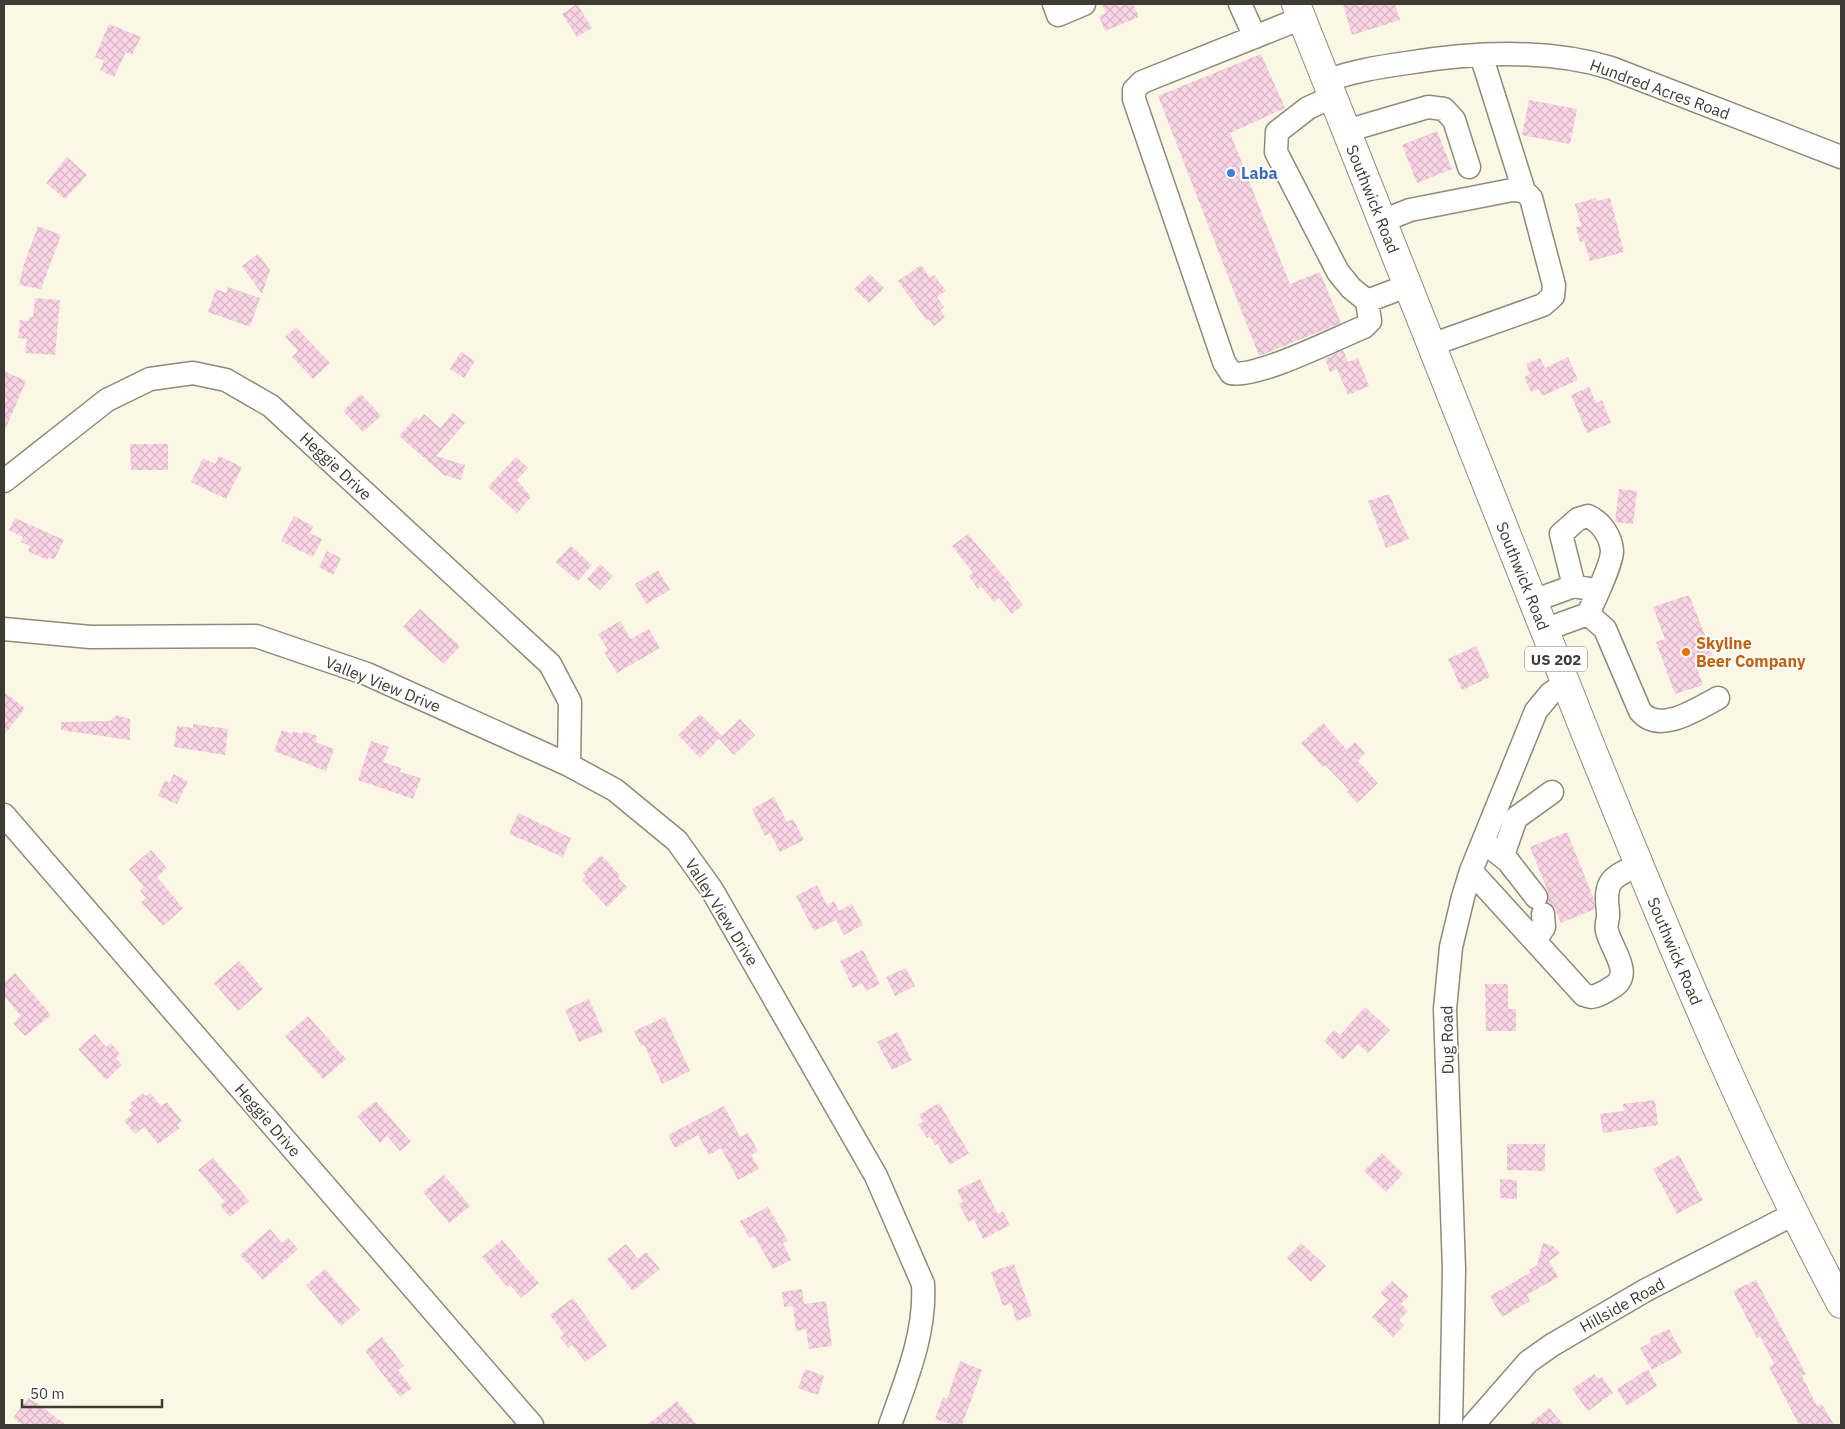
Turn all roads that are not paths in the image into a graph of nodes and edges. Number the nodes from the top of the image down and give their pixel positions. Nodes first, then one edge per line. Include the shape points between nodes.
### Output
1 (1084, 4) edge
2 (1240, 4) edge
3 (1056, 9) edge
4 (1299, 11) edge
5 (1255, 37) junction
6 (1481, 55) junction
7 (1329, 89) junction
8 (1346, 131) junction
9 (1841, 157) edge
10 (1469, 167) dead end
11 (1524, 191) junction
12 (1382, 221) junction
13 (1407, 286) junction
14 (1367, 301) junction
15 (1431, 345) junction
16 (4, 481) edge
17 (1574, 586) junction
18 (1599, 591) junction
19 (1533, 601) junction
20 (1588, 614) junction
21 (4, 629) edge
22 (1544, 630) junction
23 (1565, 684) junction
24 (1718, 698) dead end
25 (569, 765) junction
26 (1552, 792) dead end
27 (4, 815) edge
28 (1482, 842) junction
29 (1503, 855) junction
30 (1639, 865) junction
31 (1471, 871) junction
32 (1535, 940) junction
33 (1794, 1214) junction
34 (1841, 1304) edge
35 (532, 1425) edge
36 (890, 1425) edge
37 (1451, 1425) edge
38 (1474, 1425) edge

1 - 3 street
2 - 5 street
4 - 5 street
4 - 7 highway, Southwick Road / US 202
5 - 14 street via 1142,82 1134,90 1134,99 1224,362 1231,373 1240,375 1266,368 1364,327 1370,321
6 - 7 street, Hundred Acres Road via 1352,71
6 - 9 street, Hundred Acres Road via 1546,56 1592,62
6 - 11 street
7 - 8 highway, Southwick Road / US 202
7 - 14 street, Hundred Acres Road via 1277,132 1276,152 1338,272
8 - 10 street via 1428,107 1444,109 1454,120
8 - 12 highway, Southwick Road / US 202
11 - 12 street via 1512,190 1410,210
11 - 15 street via 1531,198 1554,285 1553,296 1542,305
12 - 13 highway, Southwick Road / US 202
13 - 14 street
13 - 15 highway, Southwick Road / US 202
15 - 19 highway, Southwick Road / US 202
16 - 25 street, Heggie Drive via 107,400 150,379 193,373 226,380 271,406 550,664 570,702
17 - 18 street
17 - 18 street via 1561,534 1578,519 1588,516 1604,527 1612,551
17 - 19 street
18 - 20 street
19 - 22 highway, Southwick Road / US 202
20 - 22 street
20 - 24 street via 1605,629 1646,719 1660,722 1682,716
21 - 25 street, Valley View Drive via 90,637 256,636 368,674
22 - 23 highway, Southwick Road / US 202
23 - 28 street, Dug Road via 1546,698 1536,711
23 - 30 highway, Southwick Road / US 202
25 - 36 street, Valley View Drive via 614,790 677,841 712,890 876,1176 923,1284 924,1303 912,1363
26 - 29 street via 1516,818
27 - 35 street, Heggie Drive
28 - 29 street
28 - 31 street, Dug Road
29 - 32 street via 1540,906 1544,927
30 - 32 street via 1617,876 1606,894 1607,932 1622,971 1623,978 1619,984 1597,996 1586,996
30 - 33 highway, Southwick Road / US 202 via 1713,1043
31 - 32 street
31 - 37 street, Dug Road via 1451,947 1445,1009 1454,1269
33 - 34 highway, Southwick Road / US 202
33 - 38 street, Hillside Road via 1646,1290 1552,1345 1528,1362

